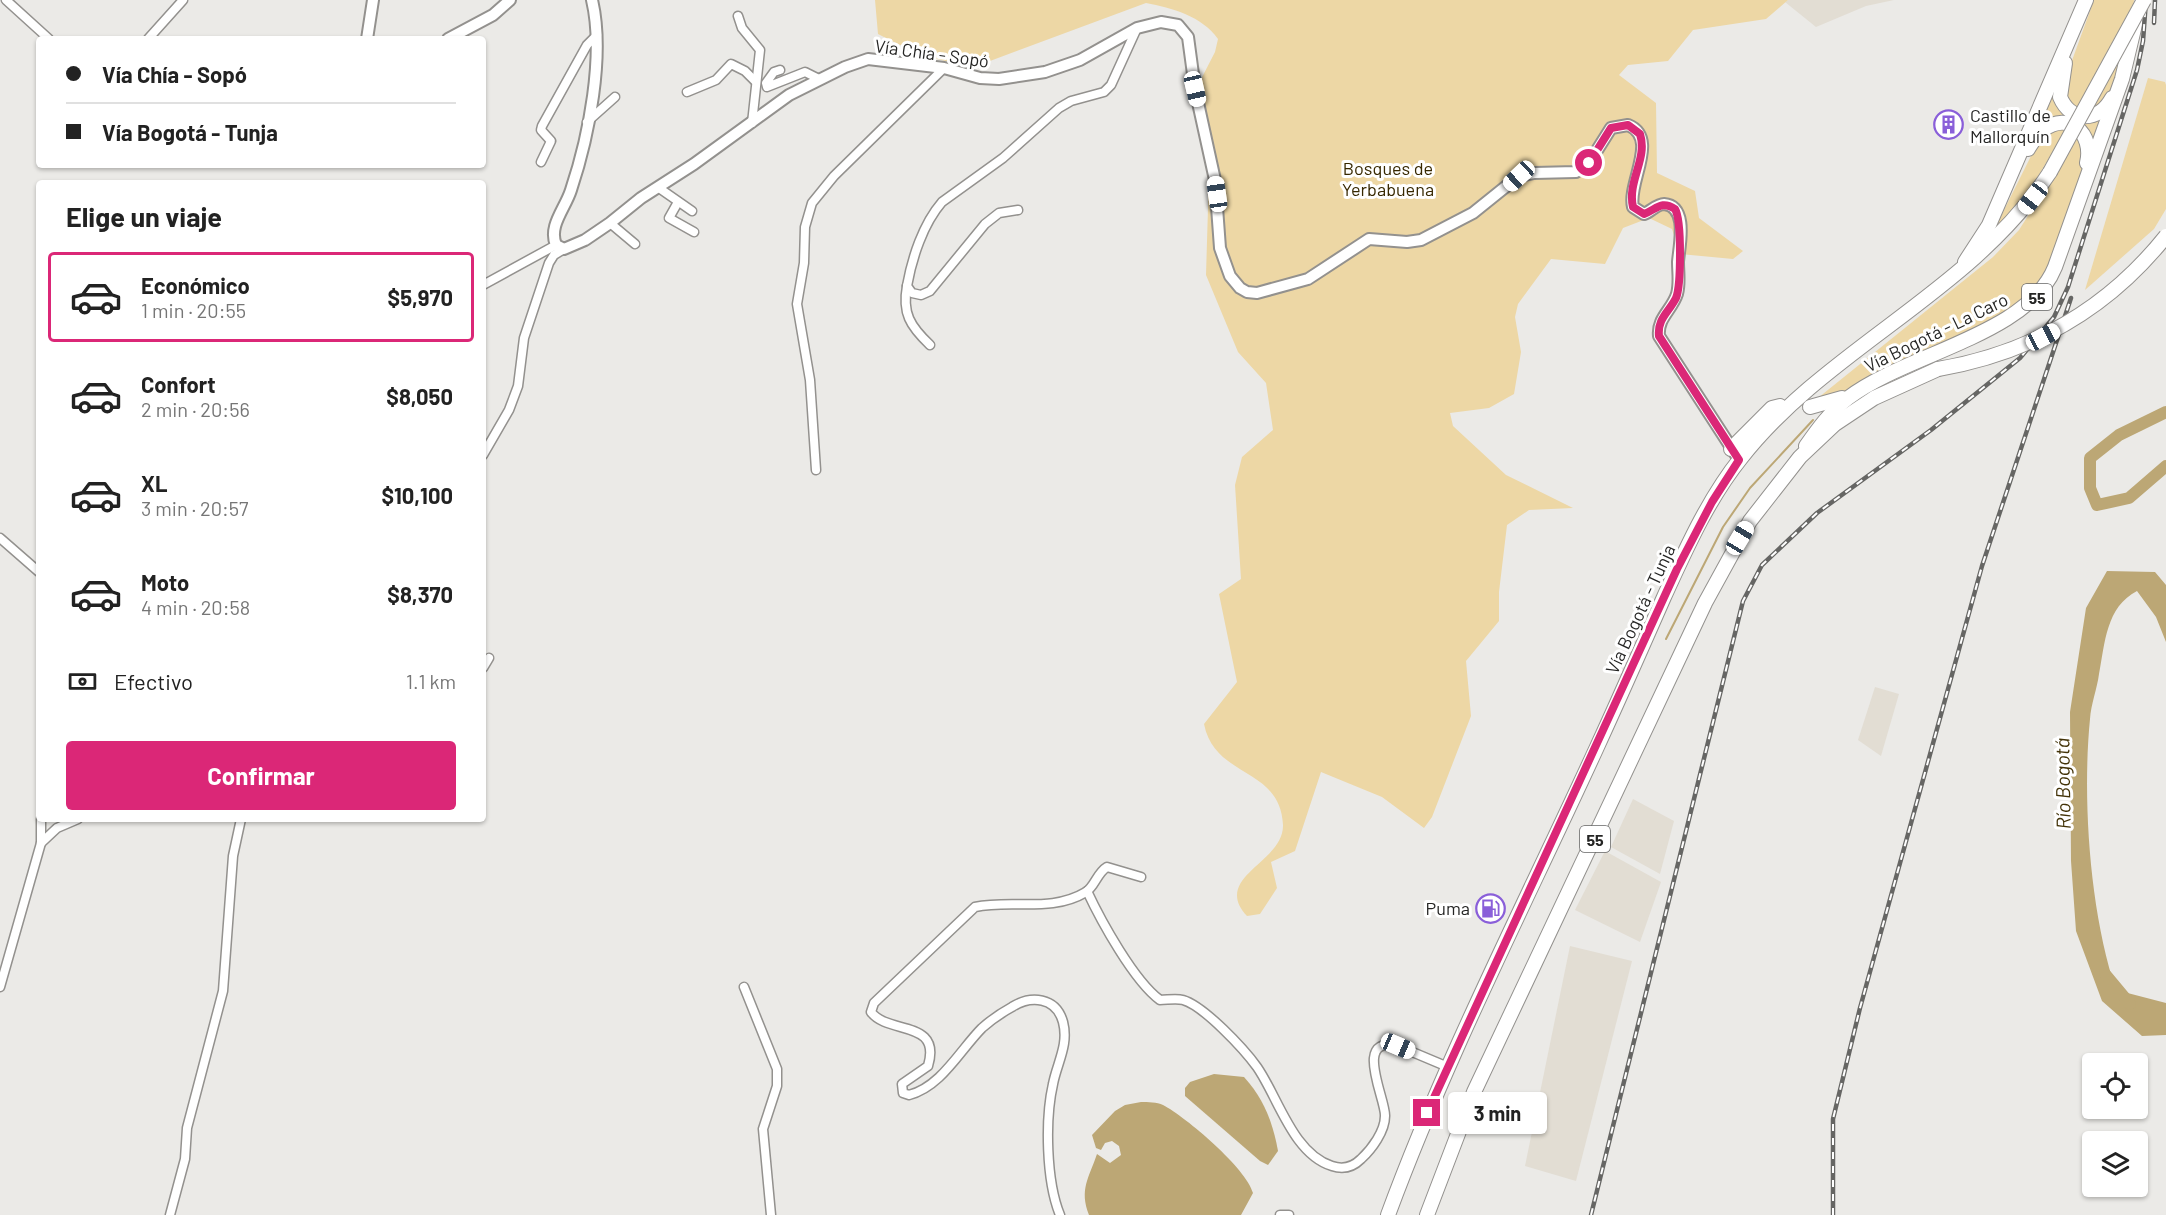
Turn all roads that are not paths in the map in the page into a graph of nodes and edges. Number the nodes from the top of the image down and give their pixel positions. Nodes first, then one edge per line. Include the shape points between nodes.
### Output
1 (6, 0) edge
2 (183, 0) edge
3 (373, 0) edge
4 (510, 0) edge
5 (592, 0) edge
6 (2086, 0) edge
7 (2139, 0) edge
8 (2144, 0) edge
9 (738, 16) dead end
10 (1137, 28) junction
11 (597, 35) junction
12 (46, 36) edge
13 (151, 36) edge
14 (367, 36) edge
15 (454, 36) edge
16 (2068, 43) junction
17 (944, 68) junction
18 (780, 70) dead end
19 (819, 79) junction
20 (2122, 79) junction
21 (754, 81) junction
22 (687, 92) dead end
23 (615, 97) dead end
24 (587, 122) junction
25 (752, 123) junction
26 (541, 162) dead end
27 (2012, 173) junction
28 (659, 188) junction
29 (678, 202) junction
30 (1018, 210) dead end
31 (692, 211) dead end
32 (610, 223) junction
33 (2070, 226) junction
34 (694, 232) dead end
35 (2166, 236) edge
36 (635, 244) dead end
37 (560, 247) junction
38 (1960, 270) junction
39 (486, 284) edge
40 (908, 286) junction
41 (930, 345) dead end
42 (1869, 385) junction
43 (1780, 406) dead end
44 (1810, 407) dead end
45 (486, 450) edge
46 (1735, 454) junction
47 (816, 470) dead end
48 (1785, 475) junction
49 (0, 537) edge
50 (36, 569) edge
51 (489, 658) dead end
52 (486, 663) edge
53 (41, 822) edge
54 (71, 822) edge
55 (240, 822) edge
56 (41, 843) junction
57 (1141, 877) dead end
58 (1087, 891) junction
59 (0, 987) edge
60 (744, 987) dead end
61 (1448, 1066) junction
62 (170, 1215) edge
63 (771, 1215) edge
64 (1060, 1215) edge
65 (1280, 1215) edge
66 (1289, 1215) edge
67 (1388, 1215) edge
68 (1427, 1215) edge

1 - 12 street
2 - 13 street
3 - 14 street
4 - 15 street via 493,15
5 - 11 street
6 - 16 main road, 55
7 - 20 main road, Vía Bogotá - La Caro / 55 via 2134,38
8 - 38 main road, Vía Bogotá - Tunja / 55, bridge via 2050,172 2019,215
9 - 21 street via 742,28 760,50
10 - 17 street, Vía Chía - Sopó via 1080,60 1045,72 999,79
10 - 40 street via 1111,85 1104,92 1059,108 934,211 918,247
10 - 46 street, Vía Chía - Sopó via 1161,22 1178,25 1188,37 1215,180 1220,248 1230,276 1247,292 1257,293 1308,279 1370,239 1407,243 1420,240 1473,213 1519,176 1576,172 1589,163 1611,128 1623,124 1634,128 1642,142 1642,156 1631,193 1633,207 1644,214 1667,204 1675,209 1679,220 1679,285 1676,298 1659,324 1659,336
11 - 24 street
11 - 26 street via 587,45 542,126 551,141
16 - 20 main road via 2060,88 2070,112 2087,118 2096,115 2110,102
16 - 27 main road, 55
17 - 19 street, Vía Chía - Sopó via 868,59
17 - 47 street via 834,176 812,203 805,227 797,304 810,380
18 - 19 street via 766,82 767,87 805,72
19 - 25 street, Vía Chía - Sopó
20 - 33 main road, Vía Bogotá - La Caro / 55
21 - 22 street via 746,71 731,64 711,83
21 - 25 street
23 - 24 street
24 - 37 street via 571,192 553,229
25 - 28 street, Vía Chía - Sopó
27 - 33 main road via 2043,130 2066,124 2080,129 2090,153
27 - 38 main road, 55 via 1989,225
28 - 29 street
28 - 32 street, Vía Chía - Sopó
29 - 31 street
29 - 34 street via 669,218
30 - 40 street via 999,213 985,224 930,291 912,293
32 - 36 street
32 - 37 street, Vía Chía - Sopó via 585,240
33 - 42 main road, Vía Bogotá - La Caro / 55 via 2047,284 2022,311
35 - 48 main road, 55, bridge via 2112,293 2068,324 2001,354 1938,369 1894,386 1854,410 1817,440
37 - 39 street
37 - 45 street via 549,264 524,338 518,386
38 - 46 main road, Vía Bogotá - Tunja / 55 via 1800,396
40 - 41 street via 904,309 908,321
42 - 44 main road
42 - 48 main road, Vía Bogotá - La Caro / 55 via 1829,416
43 - 46 main road via 1772,408
46 - 61 main road, Vía Bogotá - Tunja / 55 via 1677,569
48 - 68 main road, 55 via 1760,505 1705,603 1474,1092
49 - 50 street
51 - 52 street
53 - 56 street
54 - 56 street via 57,828
55 - 62 street via 233,856 223,991 187,1128 185,1159
56 - 59 street
57 - 58 street via 1107,867
58 - 61 street via 1112,937 1147,987 1160,1000 1183,1000 1195,1006 1238,1045 1257,1067 1298,1139 1327,1165 1348,1168 1356,1164 1383,1128 1384,1103 1374,1071 1377,1052 1383,1046 1398,1046
58 - 64 street via 1045,906 975,907 874,1003 871,1012 889,1025 915,1030 929,1045 928,1066 902,1084 903,1093 909,1095 931,1083 998,1015 1033,999 1056,1008 1062,1020 1064,1046 1053,1082 1049,1126 1052,1184
60 - 63 street via 777,1069 777,1086 763,1129
61 - 67 main road, Vía Bogotá - Tunja / 55
65 - 66 street

